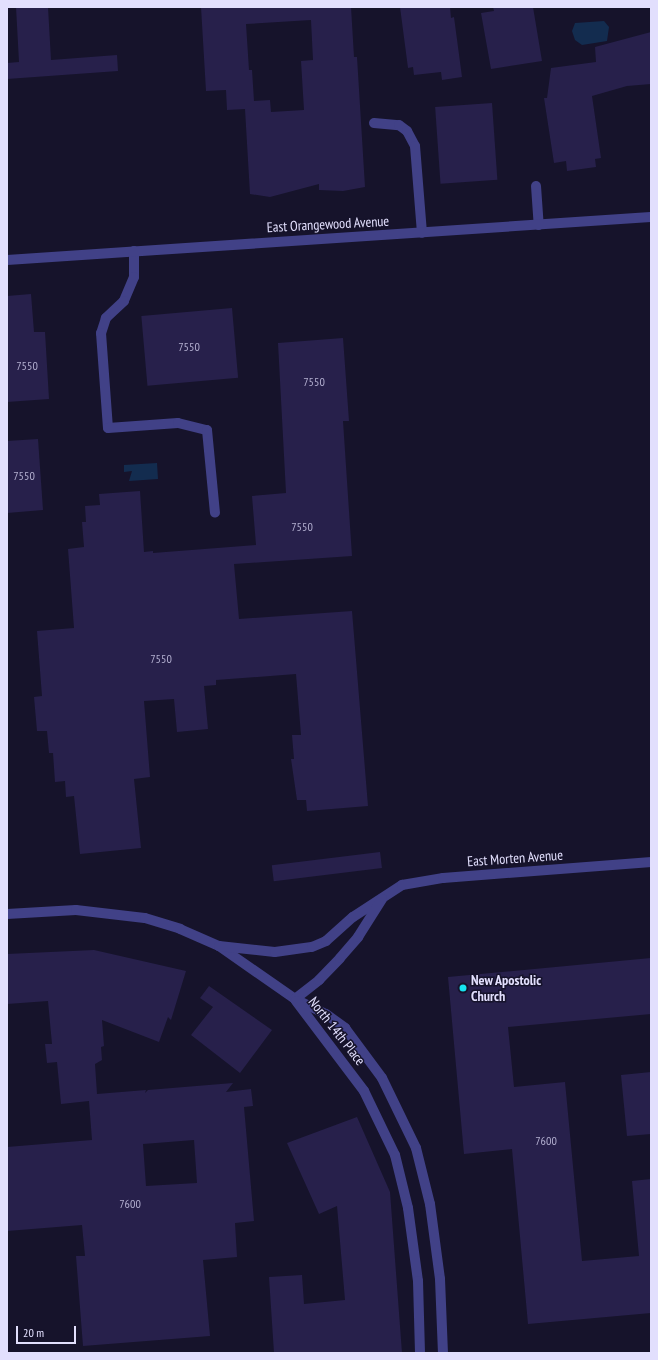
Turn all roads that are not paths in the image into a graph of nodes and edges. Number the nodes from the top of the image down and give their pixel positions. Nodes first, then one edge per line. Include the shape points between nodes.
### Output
1 (374, 123) dead end
2 (536, 186) dead end
3 (651, 217) edge
4 (539, 225) junction
5 (422, 233) junction
6 (134, 251) junction
7 (7, 260) edge
8 (215, 513) dead end
9 (651, 862) edge
10 (384, 895) junction
11 (7, 914) edge
12 (219, 946) junction
13 (295, 999) junction
14 (420, 1353) edge
15 (443, 1353) edge

1 - 5 street via 399,125 407,131 415,146
2 - 4 street
3 - 4 street, East Orangewood Avenue
4 - 5 street, East Orangewood Avenue
5 - 6 street, East Orangewood Avenue
6 - 7 street, East Orangewood Avenue
6 - 8 street via 134,277 124,301 106,318 101,333 108,428 178,423 207,430
9 - 10 street, East Morten Avenue via 444,878 402,885
10 - 12 street, East Morten Avenue via 353,917 326,941 312,948 275,952
10 - 13 street, East Morten Avenue via 358,937 319,980
11 - 12 street, East Morten Avenue via 60,909 145,918 180,929
12 - 13 street, East Morten Avenue
13 - 14 street, North 14th Place via 364,1091 395,1155 408,1208 417,1273
13 - 15 street, North 14th Place via 326,1014 345,1028 382,1078 416,1148 430,1204 440,1279

